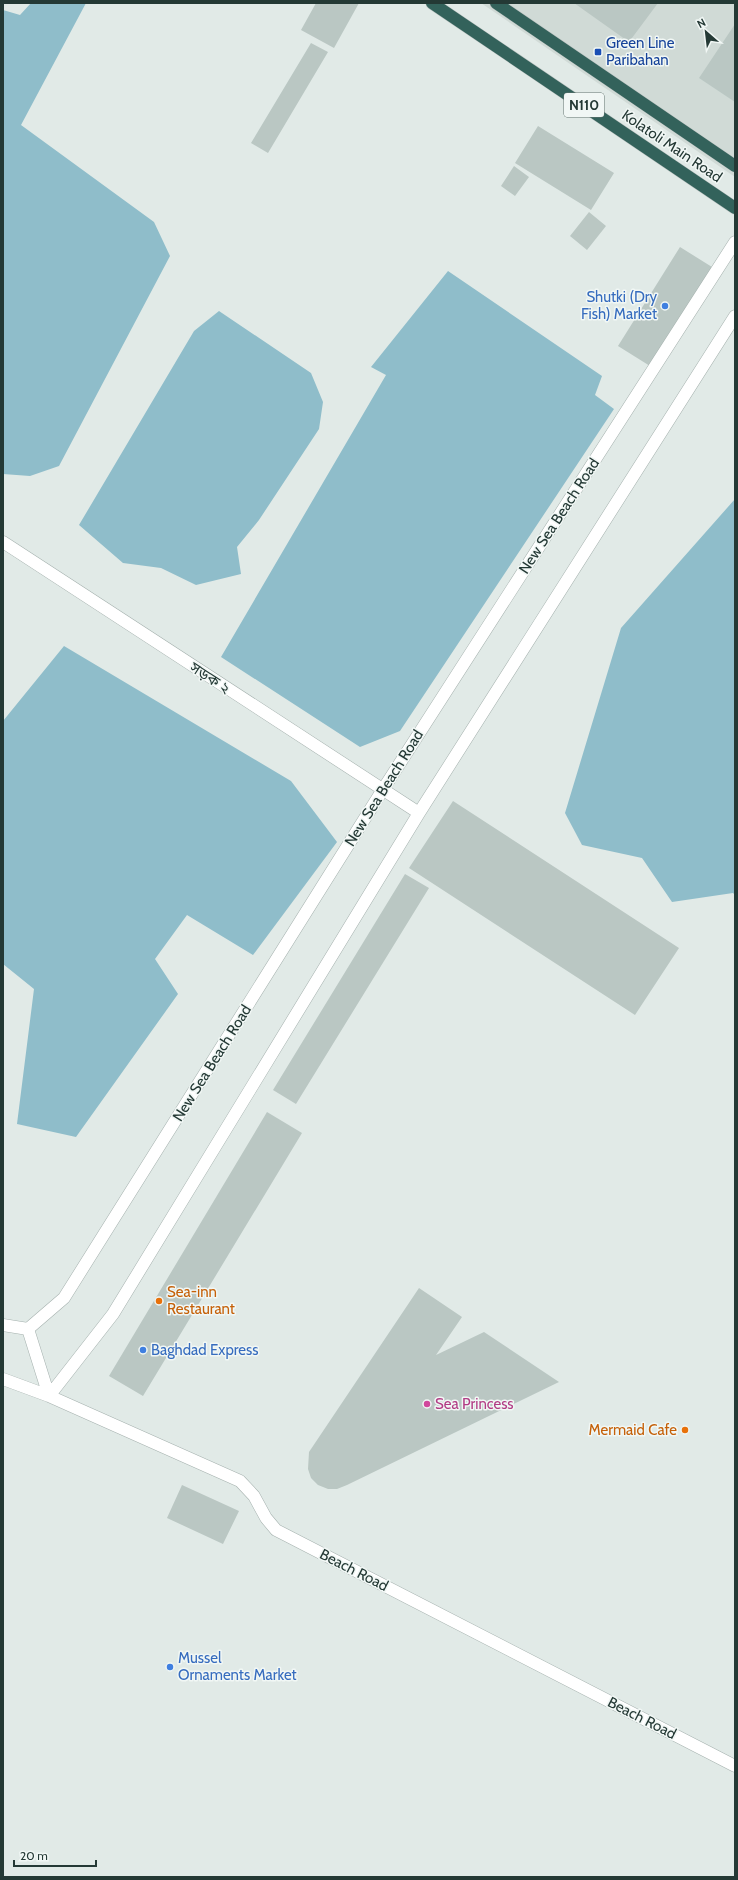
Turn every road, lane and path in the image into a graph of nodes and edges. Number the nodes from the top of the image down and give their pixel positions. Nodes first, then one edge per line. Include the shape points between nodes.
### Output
1 (432, 3) edge
2 (496, 3) edge
3 (735, 166) edge
4 (735, 208) edge
5 (735, 242) edge
6 (735, 316) edge
7 (3, 542) edge
8 (382, 791) junction
9 (419, 813) junction
10 (3, 1325) edge
11 (28, 1329) junction
12 (3, 1379) edge
13 (49, 1396) junction
14 (735, 1766) edge

1 - 4 highway, Kolatoli Main Road / N110
2 - 3 highway, Kolatoli Main Road / N110
5 - 8 street, New Sea Beach Road
6 - 9 street
7 - 8 street, সড়ক ২
8 - 9 street, সড়ক ২
8 - 11 street, New Sea Beach Road via 64,1298
9 - 13 street via 113,1314
10 - 11 street
11 - 13 street
12 - 13 street, Beach Road
13 - 14 street, Beach Road via 240,1481 254,1496 276,1530

